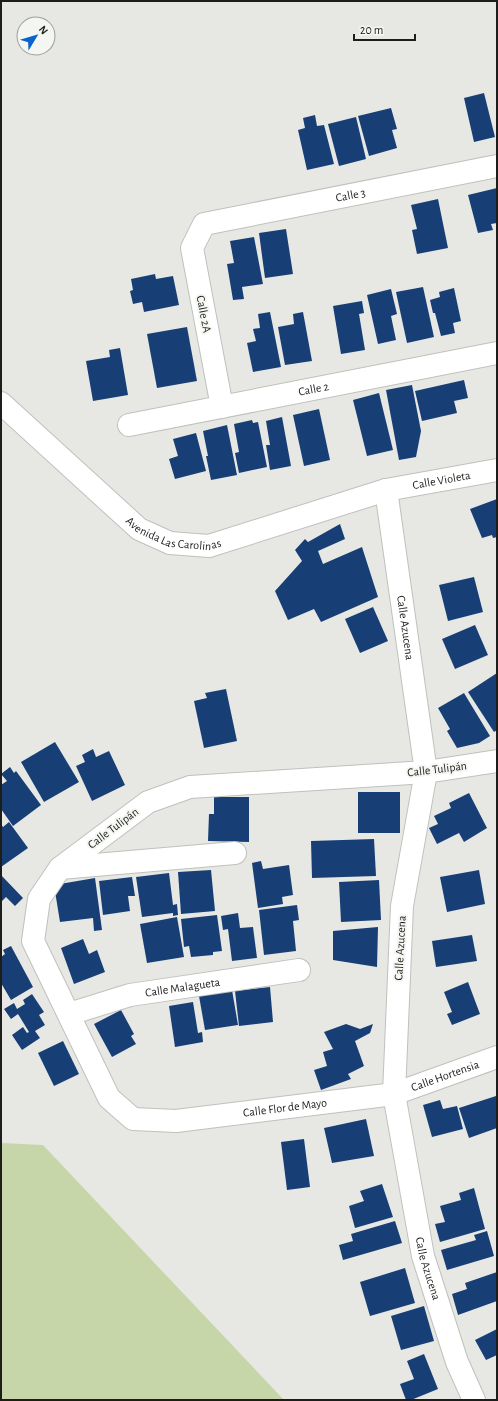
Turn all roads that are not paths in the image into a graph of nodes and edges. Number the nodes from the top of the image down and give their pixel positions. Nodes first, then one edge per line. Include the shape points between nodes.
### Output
1 (497, 166) edge
2 (204, 224) joint
3 (497, 353) edge
4 (1, 403) edge
5 (222, 407) junction
6 (129, 425) dead end
7 (497, 470) edge
8 (386, 490) junction
9 (497, 762) edge
10 (426, 772) junction
11 (235, 853) dead end
12 (60, 868) junction
13 (299, 970) dead end
14 (69, 1014) junction
15 (497, 1058) edge
16 (394, 1094) junction
17 (176, 1121) joint
18 (474, 1400) edge

1 - 2 street, Calle 3
2 - 5 street, Calle 2A via 192,248
3 - 5 street, Calle 2
4 - 8 street, Avenida Las Carolinas via 138,529 170,543 210,546
5 - 6 street, Calle 2
7 - 8 street, Calle Violeta
8 - 10 street, Calle Azucena
9 - 10 street, Calle Tulipán
10 - 12 street, Calle Tulipán via 190,787 148,802
10 - 16 street, Calle Azucena via 402,906
11 - 12 street
12 - 14 street, Calle Tulipán via 39,899 33,940
13 - 14 street, Calle Malagueta via 130,994
14 - 17 street, Calle Tulipán via 109,1098 133,1119
15 - 16 street, Calle Hortensia
16 - 17 street, Calle Flor de Mayo
16 - 18 street, Calle Azucena via 423,1256 457,1362

